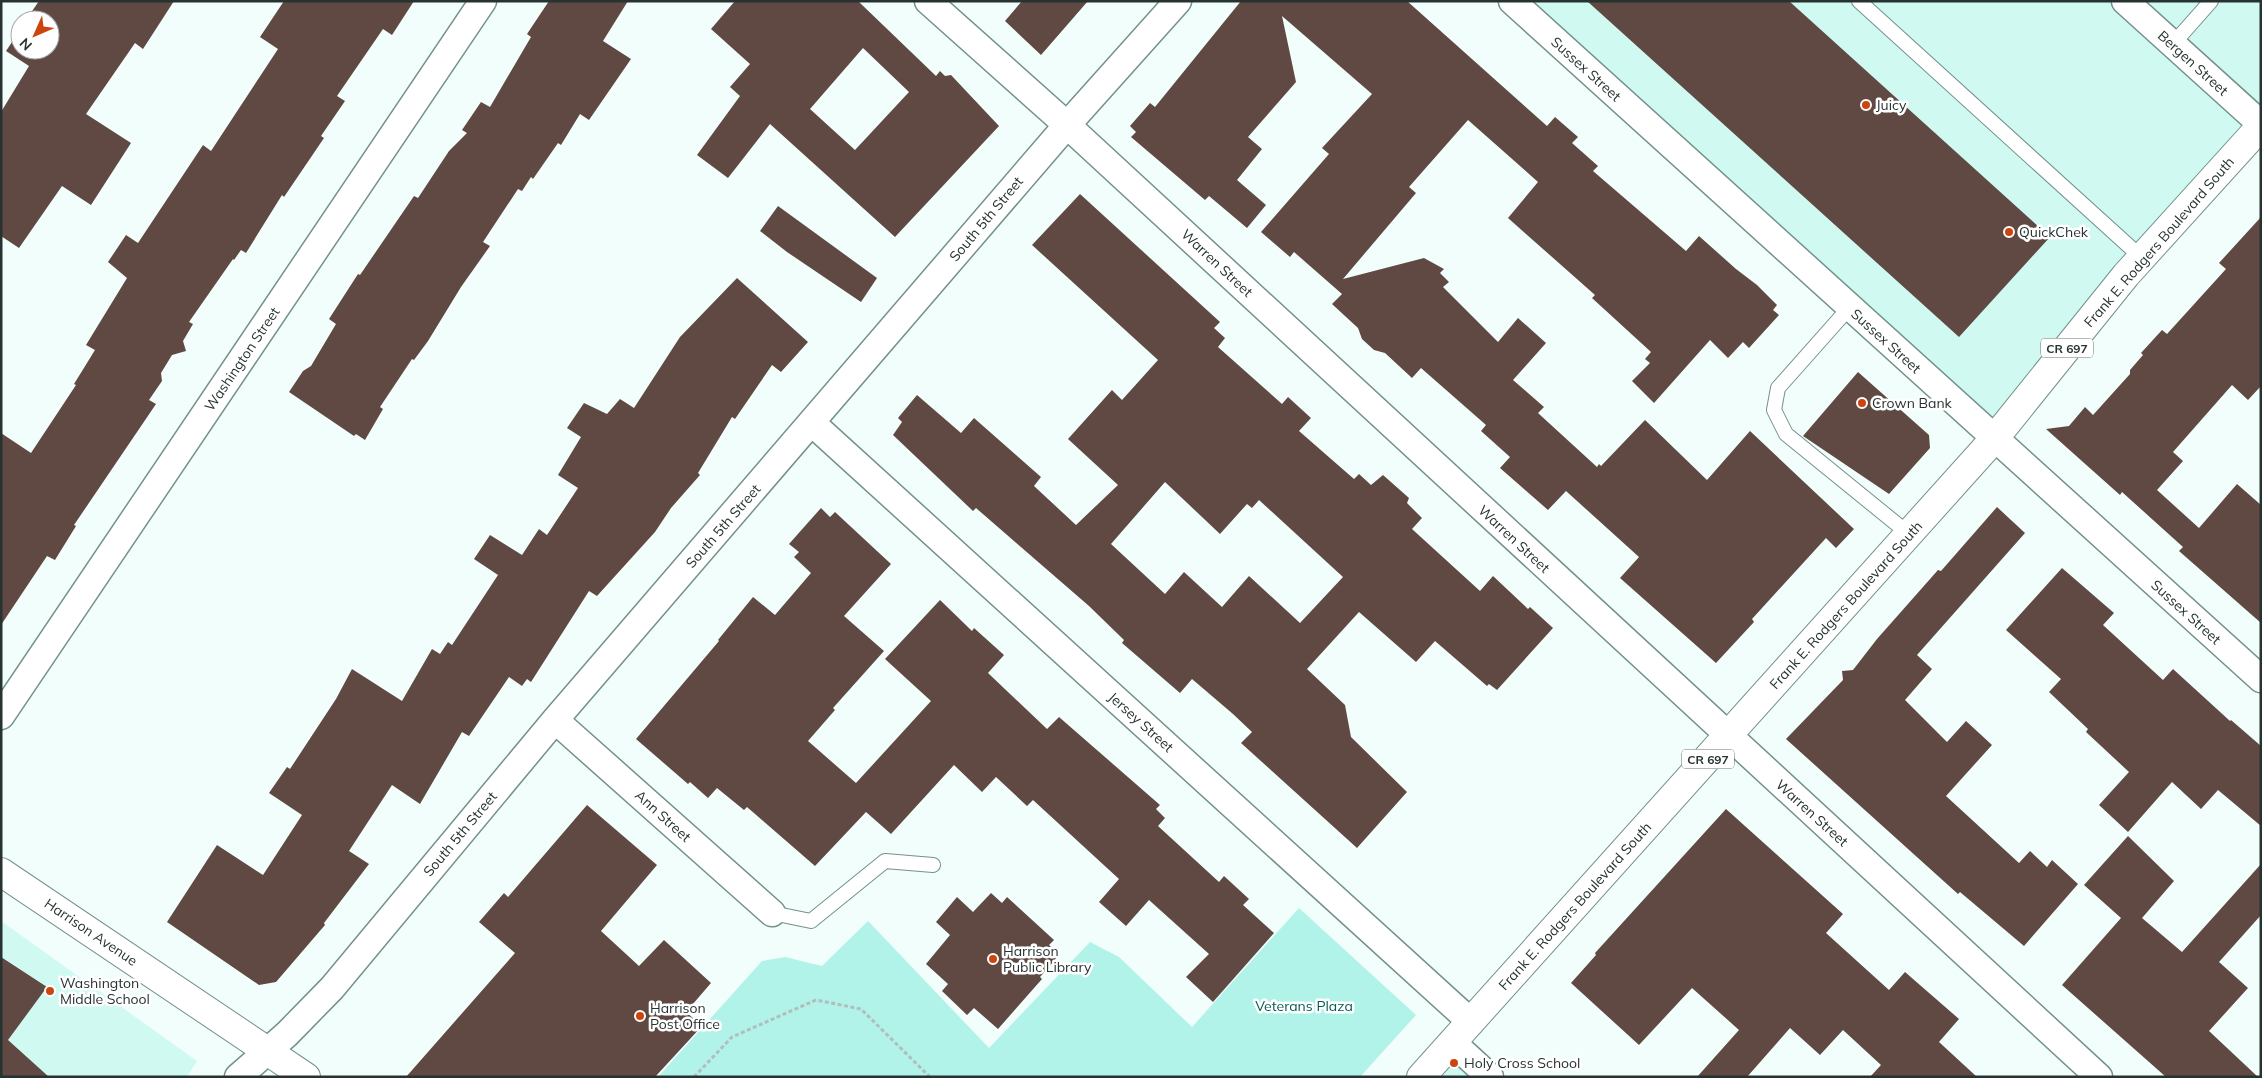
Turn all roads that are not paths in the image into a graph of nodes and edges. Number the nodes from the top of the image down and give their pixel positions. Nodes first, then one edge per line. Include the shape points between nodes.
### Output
1 (483, 1) edge
2 (928, 1) edge
3 (1178, 1) edge
4 (1512, 1) edge
5 (1859, 1) edge
6 (2125, 1) edge
7 (2212, 1) edge
8 (2173, 44) junction
9 (1067, 125) junction
10 (2261, 125) edge
11 (2142, 258) junction
12 (1849, 308) junction
13 (812, 423) junction
14 (1994, 439) junction
15 (1909, 534) junction
16 (2261, 679) edge
17 (1, 716) edge
18 (555, 720) junction
19 (1728, 737) junction
20 (933, 865) dead end
21 (1, 872) edge
22 (772, 913) joint
23 (1471, 1022) junction
24 (1452, 1042) junction
25 (268, 1051) junction
26 (238, 1077) edge
27 (306, 1077) edge
28 (1421, 1077) edge
29 (1490, 1077) edge
30 (2099, 1077) edge

1 - 17 street, Washington Street
2 - 9 street, Warren Street
3 - 9 street, South 5th Street
4 - 12 street, Sussex Street
5 - 11 lane
6 - 8 street, Bergen Street
7 - 8 lane
8 - 10 street, Bergen Street
9 - 13 street, South 5th Street
9 - 19 street, Warren Street
10 - 11 main road, Frank E. Rodgers Boulevard South / CR 697
11 - 14 main road, Frank E. Rodgers Boulevard South / CR 697
12 - 14 street, Sussex Street
12 - 15 lane via 1778,388 1774,410 1786,434
13 - 18 street, South 5th Street
13 - 23 street, Jersey Street
14 - 15 main road, Frank E. Rodgers Boulevard South / CR 697
14 - 16 street, Sussex Street
15 - 19 main road, Frank E. Rodgers Boulevard South / CR 697
18 - 22 street, Ann Street
18 - 25 street, South 5th Street via 332,988
19 - 23 main road, Frank E. Rodgers Boulevard South / CR 697
19 - 30 street, Warren Street
20 - 22 lane via 886,861 811,921
21 - 25 main road, Harrison Avenue
23 - 24 main road, Frank E. Rodgers Boulevard South / CR 697
24 - 28 main road, Frank E. Rodgers Boulevard South / CR 697
24 - 29 street
25 - 26 street, South 5th Street
25 - 27 main road, Harrison Avenue

